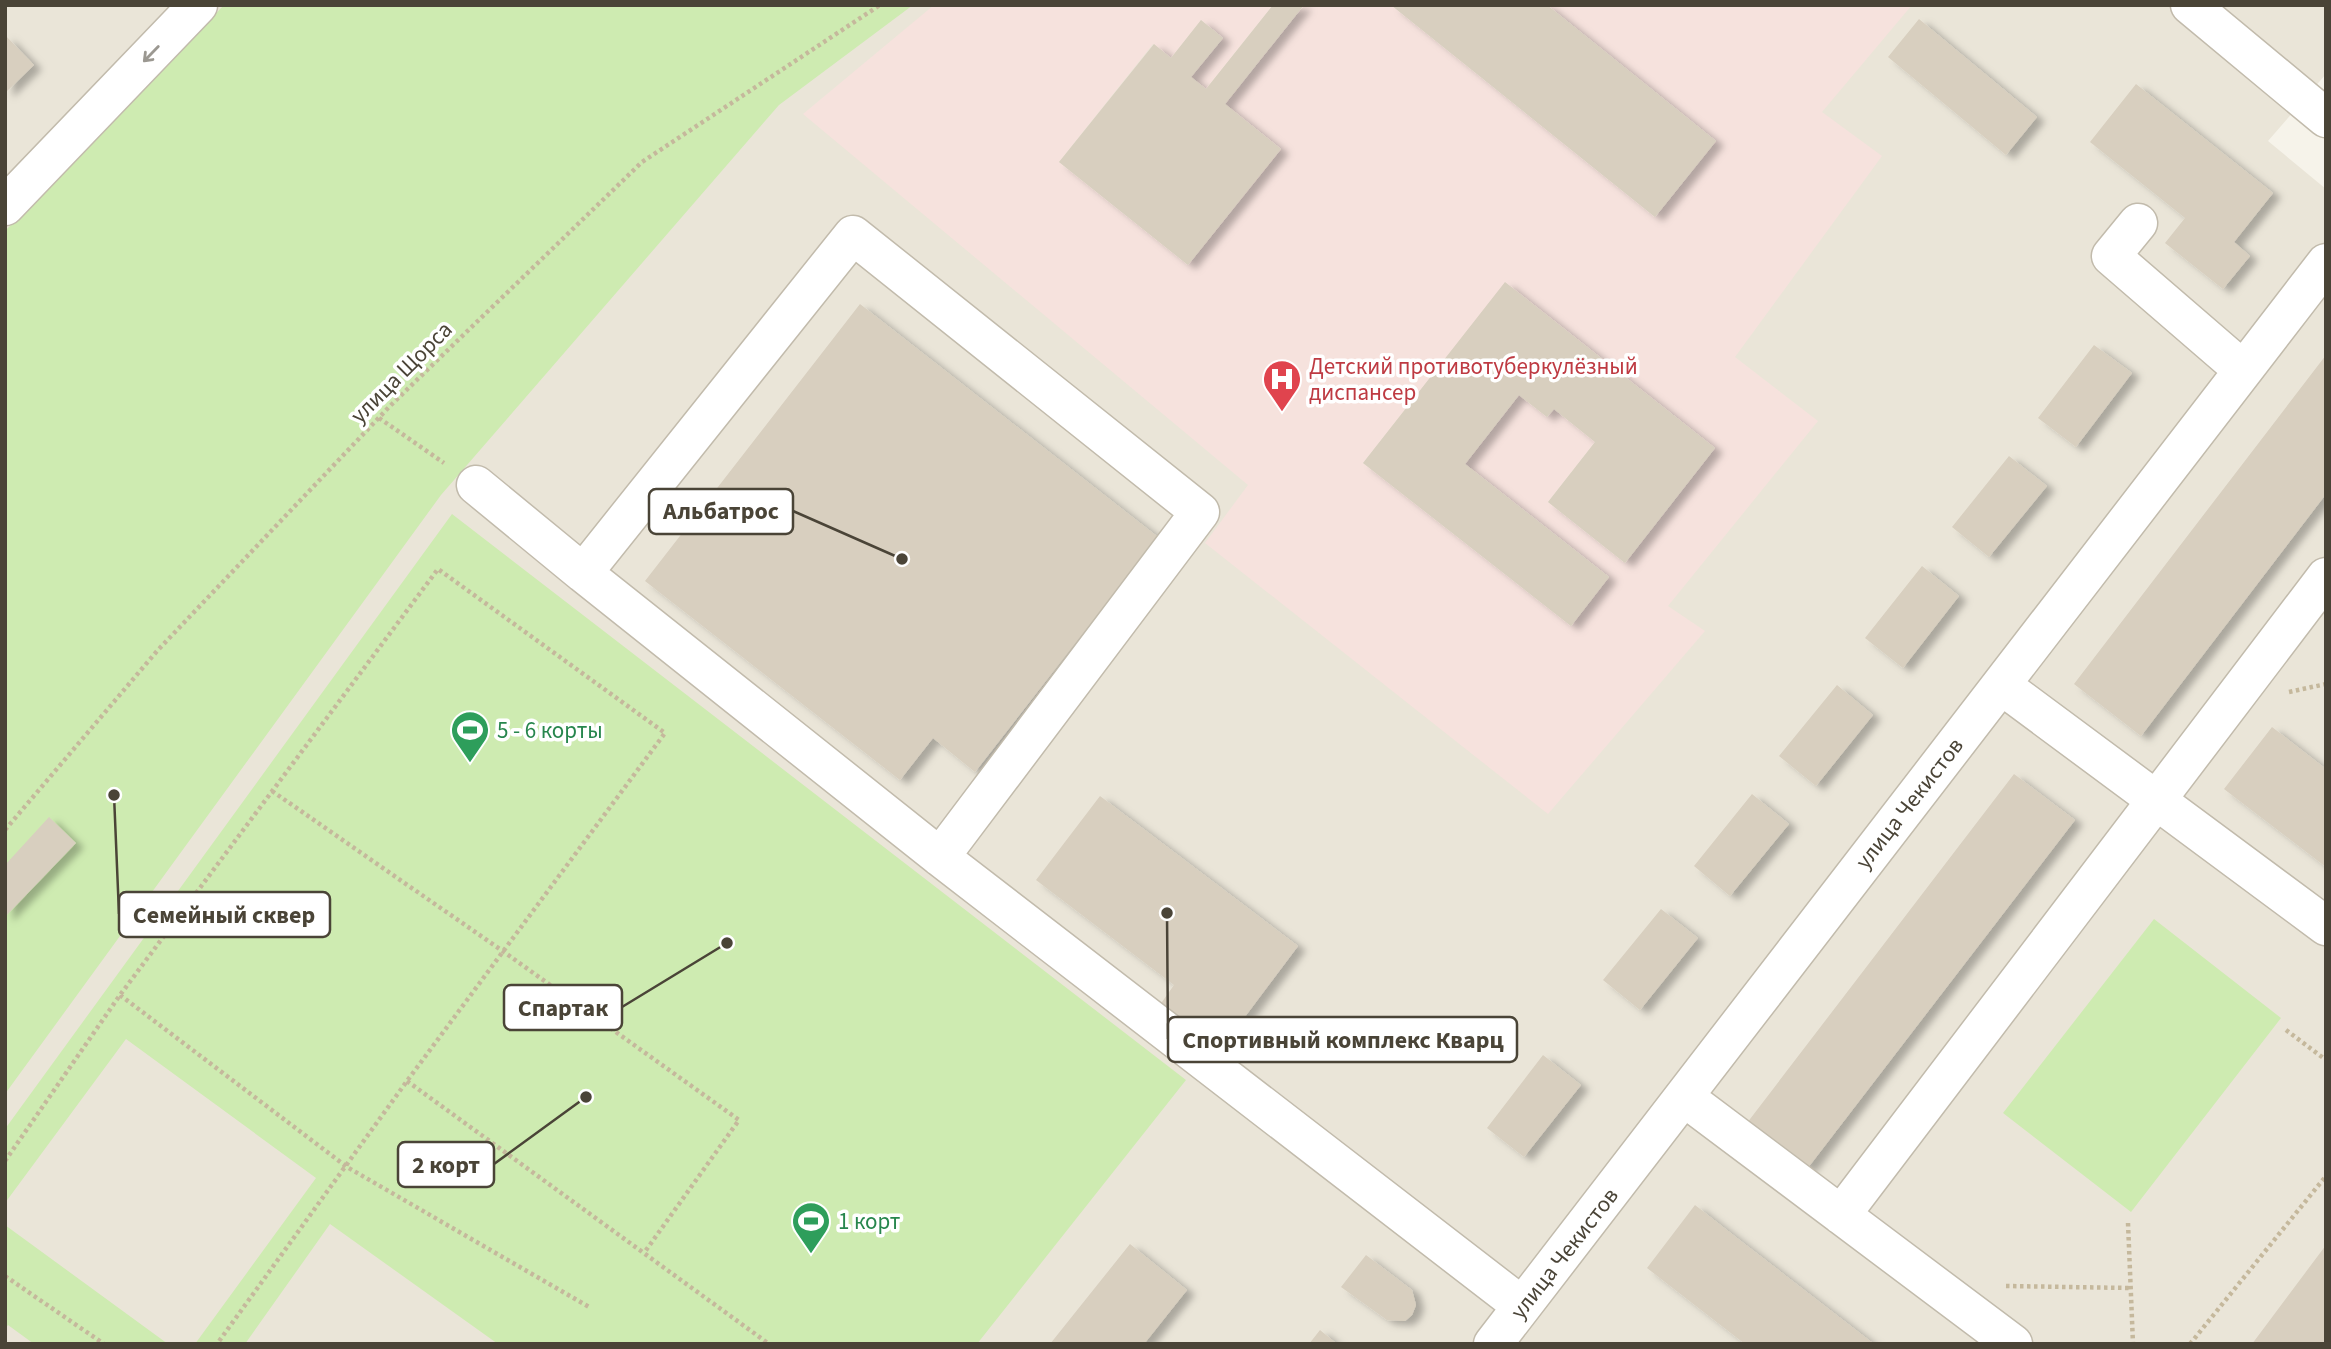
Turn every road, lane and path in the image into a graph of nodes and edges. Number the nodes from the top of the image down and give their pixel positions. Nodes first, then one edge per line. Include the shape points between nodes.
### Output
1 (198, 5) edge
2 (880, 5) edge
3 (2190, 5) edge
4 (2326, 118) edge
5 (5, 206) edge
6 (2138, 223) dead end
7 (2326, 263) edge
8 (2243, 370) junction
9 (379, 418) junction
10 (476, 485) joint
11 (583, 572) junction
12 (2326, 577) edge
13 (2326, 684) edge
14 (2001, 685) junction
15 (2281, 695) dead end
16 (272, 791) junction
17 (2156, 800) junction
18 (5, 830) edge
19 (940, 857) junction
20 (2326, 926) edge
21 (504, 952) junction
22 (120, 995) junction
23 (2286, 1030) dead end
24 (2326, 1060) edge
25 (407, 1081) junction
26 (1684, 1097) junction
27 (5, 1161) edge
28 (346, 1167) junction
29 (2326, 1176) edge
30 (1841, 1214) junction
31 (2128, 1223) dead end
32 (644, 1253) junction
33 (5, 1276) edge
34 (2006, 1286) dead end
35 (2130, 1288) junction
36 (1522, 1306) junction
37 (589, 1307) dead end
38 (104, 1344) edge
39 (217, 1344) edge
40 (769, 1344) edge
41 (1493, 1344) edge
42 (2013, 1344) edge
43 (2133, 1344) edge
44 (2190, 1344) edge

1 -> 5 street
2 - 9 path, улица Щорса via 642,162
3 - 4 street
6 - 8 street via 2111,256
7 - 8 street, улица Чекистов
8 - 14 street, улица Чекистов
9 - 10 path
9 - 18 path, улица Щорса via 157,651
10 - 11 street
11 - 19 street
11 - 19 street via 853,235 1200,512
12 - 17 street
13 - 15 path
14 - 17 street
14 - 26 street, улица Чекистов
16 - 21 path
16 - 21 path via 438,569 665,733
16 - 22 path
17 - 20 street
17 - 30 street
19 - 36 street
21 - 25 path
21 - 32 path via 739,1121
22 - 27 path
22 - 28 path
23 - 24 path
25 - 28 path
25 - 32 path
26 - 30 street
26 - 36 street, улица Чекистов
28 - 37 path
28 - 39 path
29 - 44 path
30 - 42 street
31 - 35 path
32 - 40 path
33 - 38 path
34 - 35 path
35 - 43 path
36 - 41 street, улица Чекистов

